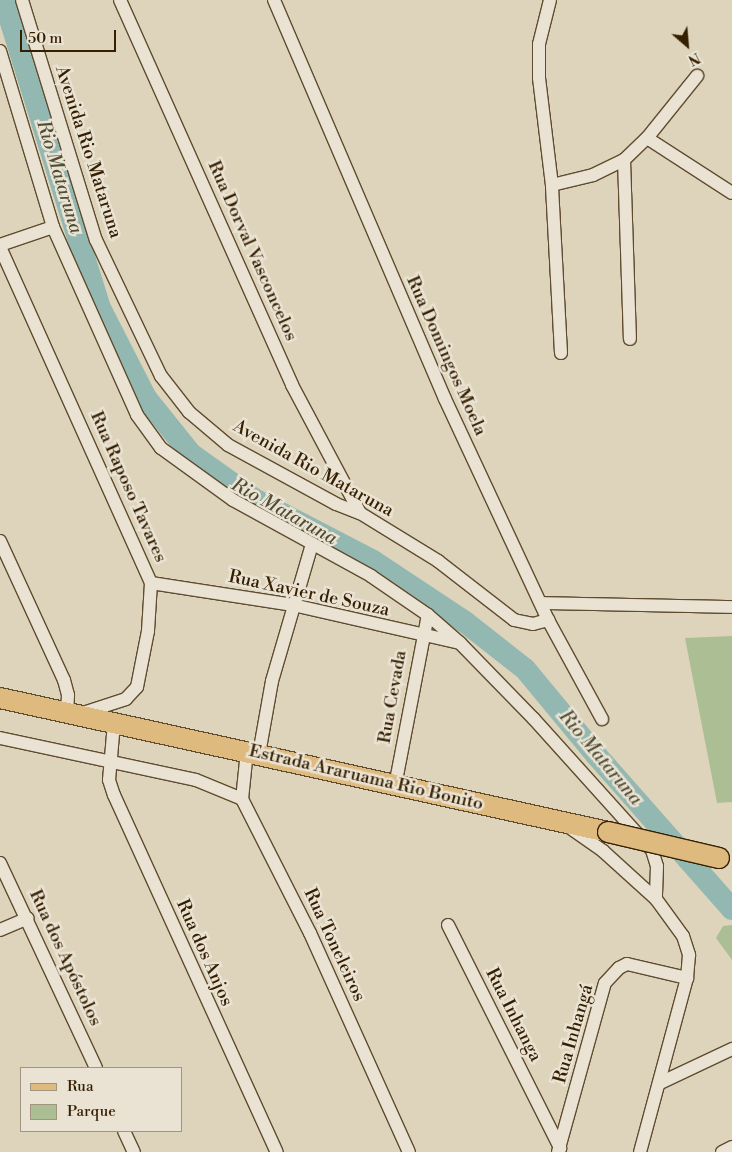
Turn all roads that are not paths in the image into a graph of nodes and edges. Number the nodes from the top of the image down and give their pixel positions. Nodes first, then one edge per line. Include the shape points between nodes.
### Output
1 (22, 0) edge
2 (120, 0) edge
3 (274, 0) edge
4 (550, 0) edge
5 (0, 51) edge
6 (697, 76) dead end
7 (647, 138) junction
8 (624, 160) junction
9 (552, 185) junction
10 (732, 193) edge
11 (53, 227) junction
12 (0, 246) edge
13 (630, 339) dead end
14 (561, 353) dead end
15 (360, 512) junction
16 (0, 541) edge
17 (312, 544) junction
18 (151, 583) junction
19 (541, 603) junction
20 (293, 605) junction
21 (732, 607) edge
22 (428, 614) junction
23 (548, 620) junction
24 (421, 636) junction
25 (460, 643) junction
26 (0, 698) edge
27 (71, 715) junction
28 (602, 719) dead end
29 (114, 723) junction
30 (0, 738) edge
31 (253, 752) junction
32 (111, 764) junction
33 (395, 786) junction
34 (242, 799) junction
35 (561, 822) junction
36 (725, 859) edge
37 (0, 863) edge
38 (656, 899) junction
39 (28, 918) junction
40 (448, 925) dead end
41 (0, 930) edge
42 (687, 978) junction
43 (732, 1050) edge
44 (96, 1067) edge
45 (660, 1083) junction
46 (124, 1132) edge
47 (732, 1148) edge
48 (559, 1150) edge
49 (134, 1152) edge
50 (277, 1152) edge
51 (409, 1152) edge
52 (640, 1152) edge
53 (722, 1152) edge

1 - 15 street, Avenida Rio Mataruna via 96,240 161,376 189,412 228,445 320,496
2 - 15 street, Rua Dorval Vasconcelos via 292,385
3 - 19 street, Rua Domingos Moela via 445,399
4 - 9 street via 539,44 539,78
5 - 11 street
6 - 7 street
7 - 8 street
7 - 10 street
8 - 9 street via 593,175
8 - 13 street
9 - 14 street
11 - 12 street
11 - 17 street via 137,415 161,448 233,500
12 - 18 street, Rua Raposo Tavares
15 - 23 street, Avenida Rio Mataruna via 438,561 514,620 532,624
16 - 27 street via 64,680
17 - 20 street
17 - 22 street via 371,576
18 - 20 street, Rua Xavier de Souza
18 - 27 street, Rua Raposo Tavares via 148,631 137,687 126,699
19 - 21 street
19 - 23 street, Rua Domingos Moela
20 - 24 street, Rua Xavier de Souza
20 - 31 street
22 - 24 street, Rua Cevada
22 - 25 street
23 - 28 street, Rua Domingos Moela
24 - 25 street, Rua Xavier de Souza
24 - 33 street, Rua Cevada
25 - 38 street via 652,850 658,866
26 - 27 main road, Estrada Araruama Rio Bonito
27 - 29 main road, Estrada Araruama Rio Bonito
29 - 31 main road, Estrada Araruama Rio Bonito
29 - 32 street, Rua dos Anjos
30 - 32 street
31 - 33 main road, Estrada Araruama Rio Bonito
31 - 34 street
32 - 34 street via 196,780
32 - 50 street, Rua dos Anjos via 109,780 114,796
33 - 35 main road, Estrada Araruama Rio Bonito
34 - 51 street, Rua Toneleiros via 310,933
35 - 36 main road, Estrada Araruama Rio Bonito, bridge
35 - 38 street via 603,851
37 - 39 street, Rua dos Apóstolos
38 - 42 street via 683,936 689,955
39 - 41 street
39 - 44 street, Rua dos Apóstolos
40 - 48 street, Rua Inhanga
42 - 45 street
42 - 48 street, Rua Inhangá via 627,964 605,983
43 - 45 street
45 - 52 street
46 - 49 street
47 - 53 street

